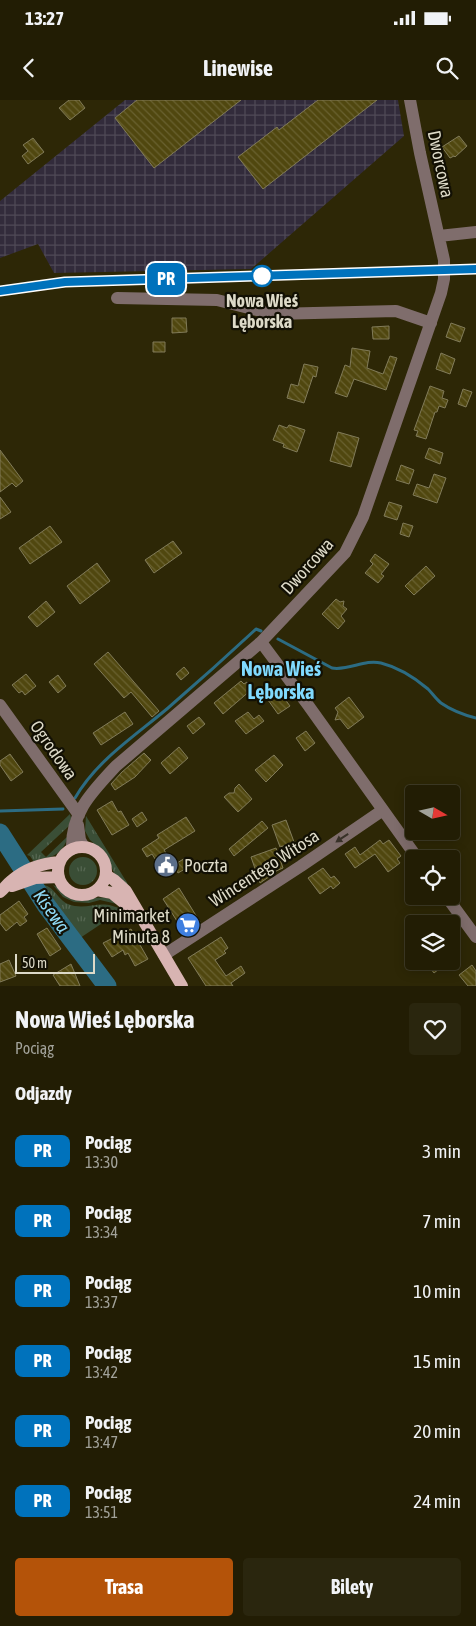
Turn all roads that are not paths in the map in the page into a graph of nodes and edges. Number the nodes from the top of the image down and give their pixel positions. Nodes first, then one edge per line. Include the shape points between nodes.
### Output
1 (410, 100) edge
2 (476, 232) edge
3 (439, 236) junction
4 (117, 298) dead end
5 (431, 323) junction
6 (261, 642) junction
7 (0, 705) edge
8 (383, 810) junction
9 (79, 816) junction
10 (78, 848) junction
11 (412, 850) edge
12 (60, 862) junction
13 (32, 874) junction
14 (106, 874) junction
15 (59, 877) junction
16 (97, 890) junction
17 (1, 891) edge
18 (453, 905) edge
19 (143, 920) junction
20 (476, 937) edge
21 (164, 955) junction
22 (182, 986) edge

1 - 3 street, Dworcowa
2 - 3 street
3 - 5 street, Dworcowa via 444,279
4 - 5 street via 217,300 273,314 396,311
5 - 6 street, Dworcowa via 354,538 332,568
6 - 8 street
6 - 9 street, Dworcowa via 116,766 93,792
7 - 9 street, Ogrodowa
8 - 11 street
8 -> 21 street, Wincentego Witosa
9 - 10 street
10 - 12 main road
10 - 14 main road via 91,848 102,858
12 - 13 main road via 39,865
12 - 15 main road
13 - 15 main road
13 - 17 main road
14 - 16 main road
14 - 19 main road via 126,892
15 - 16 main road via 67,890 73,893 88,894
16 - 19 main road via 112,893
18 - 20 street
19 - 21 main road
21 - 22 main road

